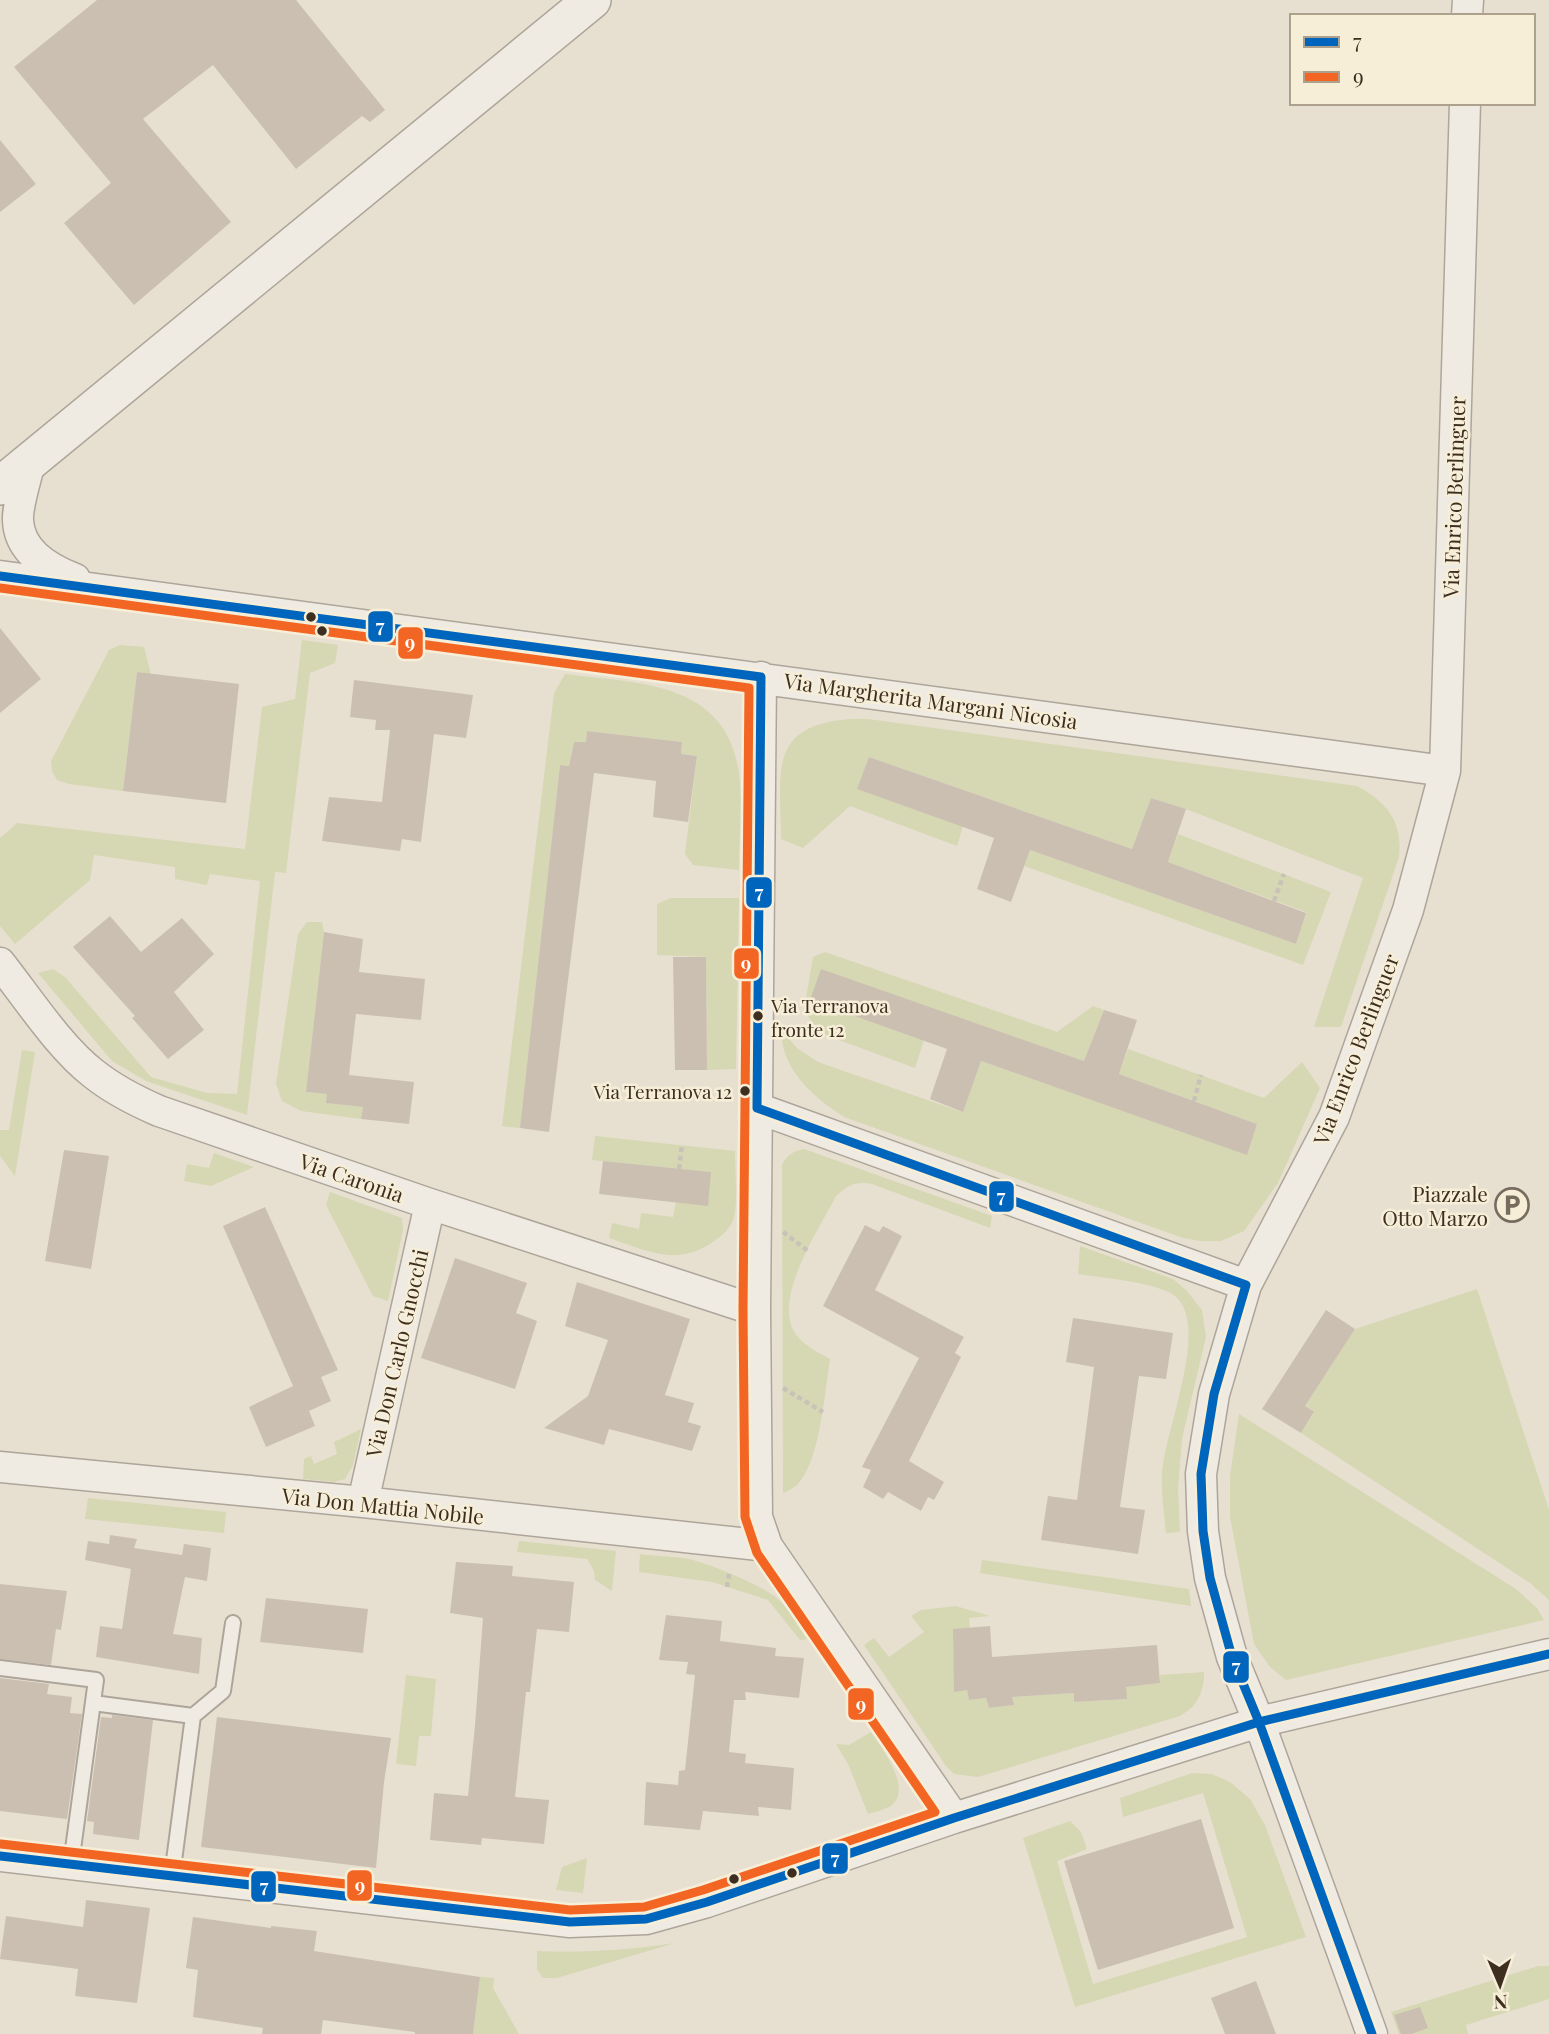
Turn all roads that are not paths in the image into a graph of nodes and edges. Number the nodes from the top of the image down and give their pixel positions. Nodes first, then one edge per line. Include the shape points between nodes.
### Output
1 (592, 0) edge
2 (1465, 105) edge
3 (30, 461) junction
4 (0, 486) edge
5 (0, 576) edge
6 (98, 589) junction
7 (761, 677) junction
8 (1444, 771) junction
9 (0, 962) edge
10 (757, 1108) junction
11 (430, 1204) junction
12 (1246, 1285) junction
13 (755, 1310) junction
14 (0, 1467) edge
15 (363, 1502) junction
16 (766, 1546) junction
17 (233, 1623) dead end
18 (1549, 1654) edge
19 (0, 1668) edge
20 (93, 1703) junction
21 (192, 1716) junction
22 (1259, 1722) junction
23 (954, 1818) junction
24 (0, 1856) edge
25 (71, 1864) junction
26 (172, 1876) junction
27 (1372, 2034) edge

1 - 3 street
2 - 8 street, Via Enrico Berlinguer
3 - 4 street
3 - 6 street via 18,520 25,546 52,570
5 - 6 street, Via Margherita Margani Nicosia
6 - 7 street, Via Margherita Margani Nicosia
7 - 8 street, Via Margherita Margani Nicosia
7 - 10 street
8 - 12 street, Via Enrico Berlinguer via 1408,910 1334,1117
9 - 11 street, Via Caronia via 70,1051 92,1073 128,1097
10 - 12 street
10 - 13 street
11 - 13 street, Via Caronia
11 - 15 street, Via Don Carlo Gnocchi
12 - 22 street, Via Enrico Berlinguer via 1214,1394 1201,1474 1210,1578 1231,1657
13 - 16 street via 757,1517
14 - 15 street, Via Don Mattia Nobile
15 - 16 street, Via Don Mattia Nobile
16 - 23 street
17 - 21 lane via 223,1691
18 - 22 street
19 - 20 lane via 96,1680
20 - 21 lane
20 - 25 lane
21 - 26 lane
22 - 23 street
22 - 27 street, Via Enrico Berlinguer
23 - 26 street via 707,1902 646,1919 604,1923
24 - 25 street
25 - 26 street

